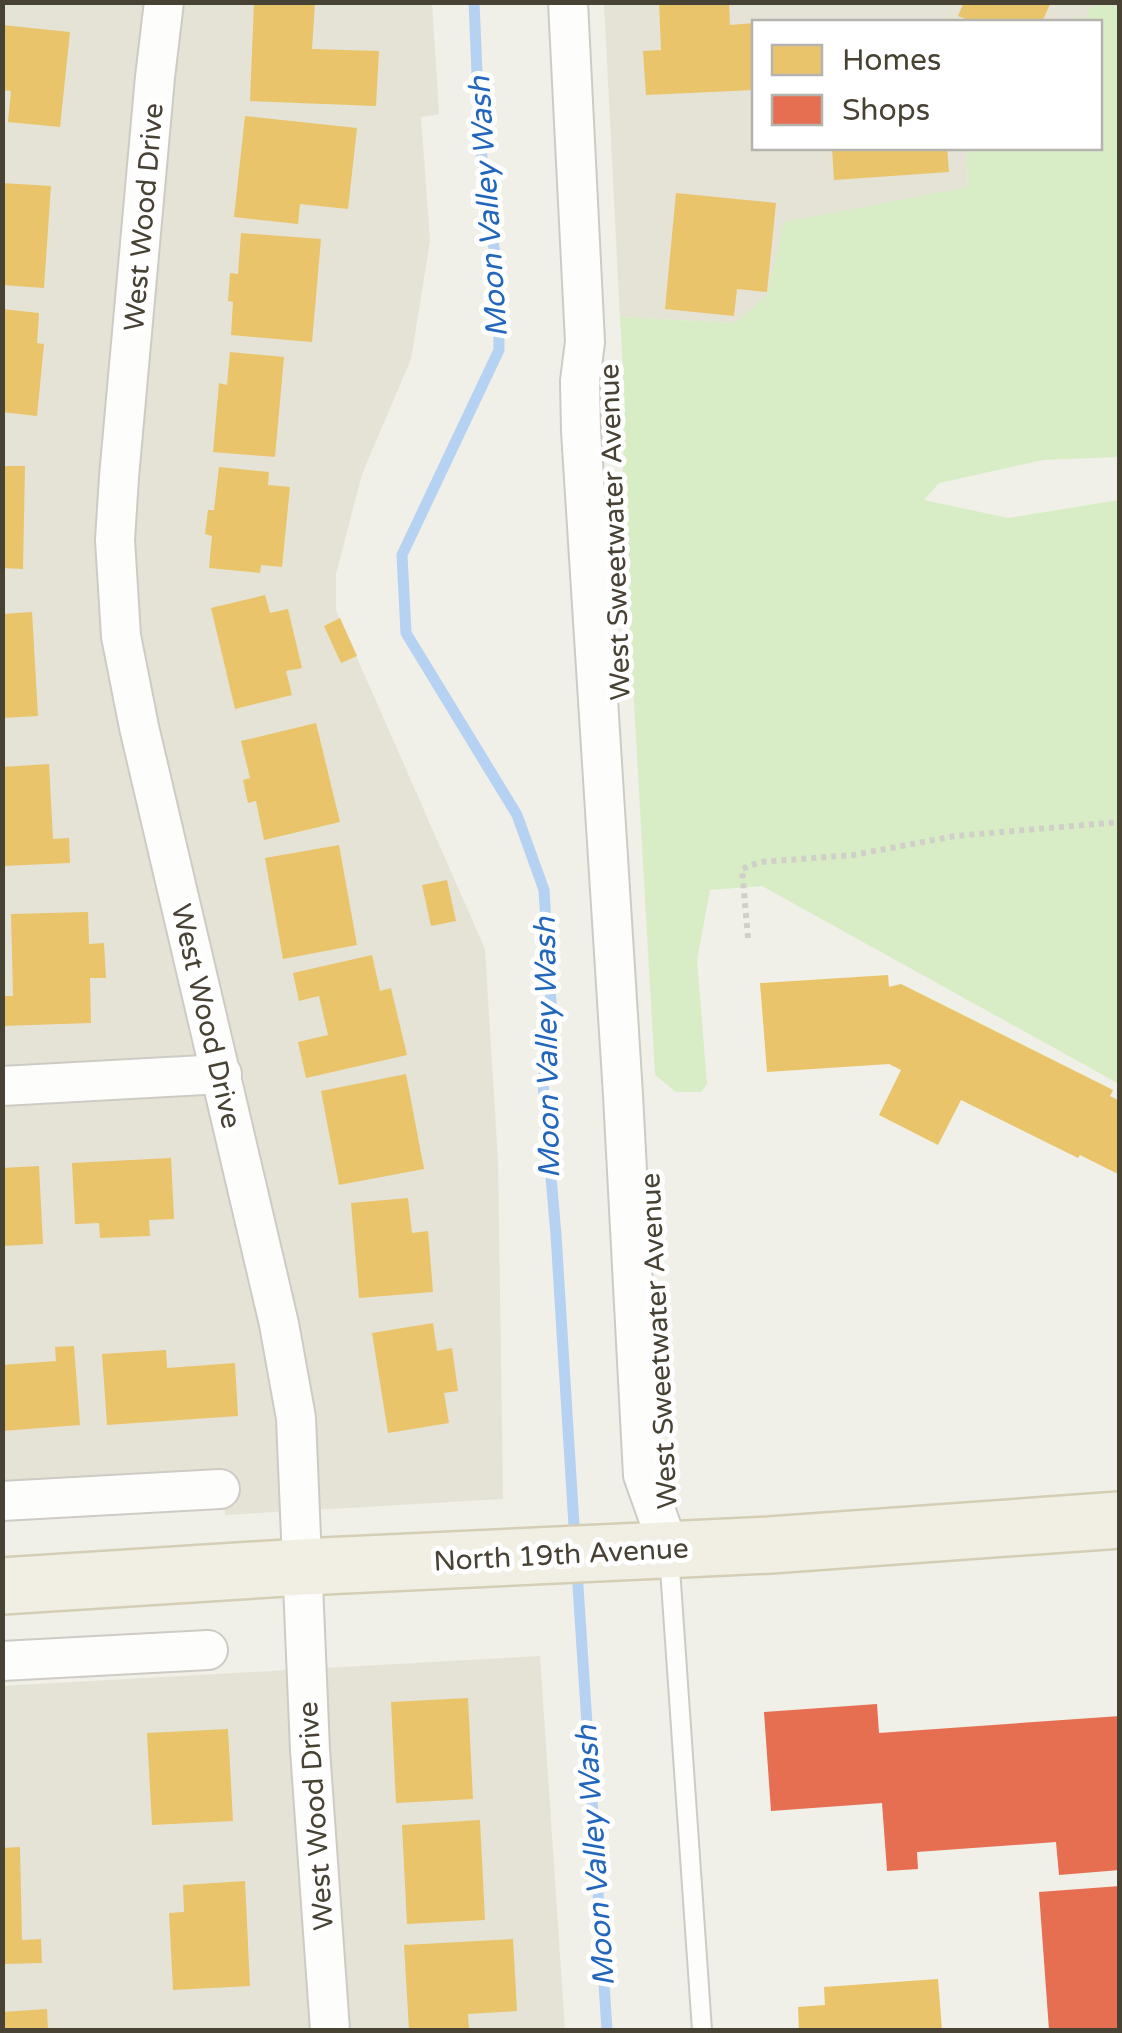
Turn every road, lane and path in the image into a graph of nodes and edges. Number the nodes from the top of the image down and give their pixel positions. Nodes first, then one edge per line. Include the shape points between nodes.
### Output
1 (164, 2) edge
2 (568, 2) edge
3 (589, 2) edge
4 (1120, 822) edge
5 (748, 938) dead end
6 (222, 1074) junction
7 (2, 1086) edge
8 (220, 1489) dead end
9 (2, 1501) edge
10 (1120, 1520) edge
11 (669, 1548) junction
12 (302, 1568) junction
13 (2, 1586) edge
14 (208, 1650) dead end
15 (2, 1660) edge
16 (330, 2030) edge
17 (702, 2030) edge

1 - 6 street, West Wood Drive via 120,477 118,586 139,727
2 - 11 street, West Sweetwater Avenue via 585,342 581,431 643,1475
3 - 11 street, West Sweetwater Avenue via 605,276 604,430
4 - 5 path via 760,862 742,869
6 - 7 street
6 - 12 street, West Wood Drive via 296,1418
8 - 9 street
10 - 11 main road, North 19th Avenue
11 - 12 main road, North 19th Avenue
11 - 17 lane
12 - 13 main road, North 19th Avenue
12 - 16 street, West Wood Drive
14 - 15 street

